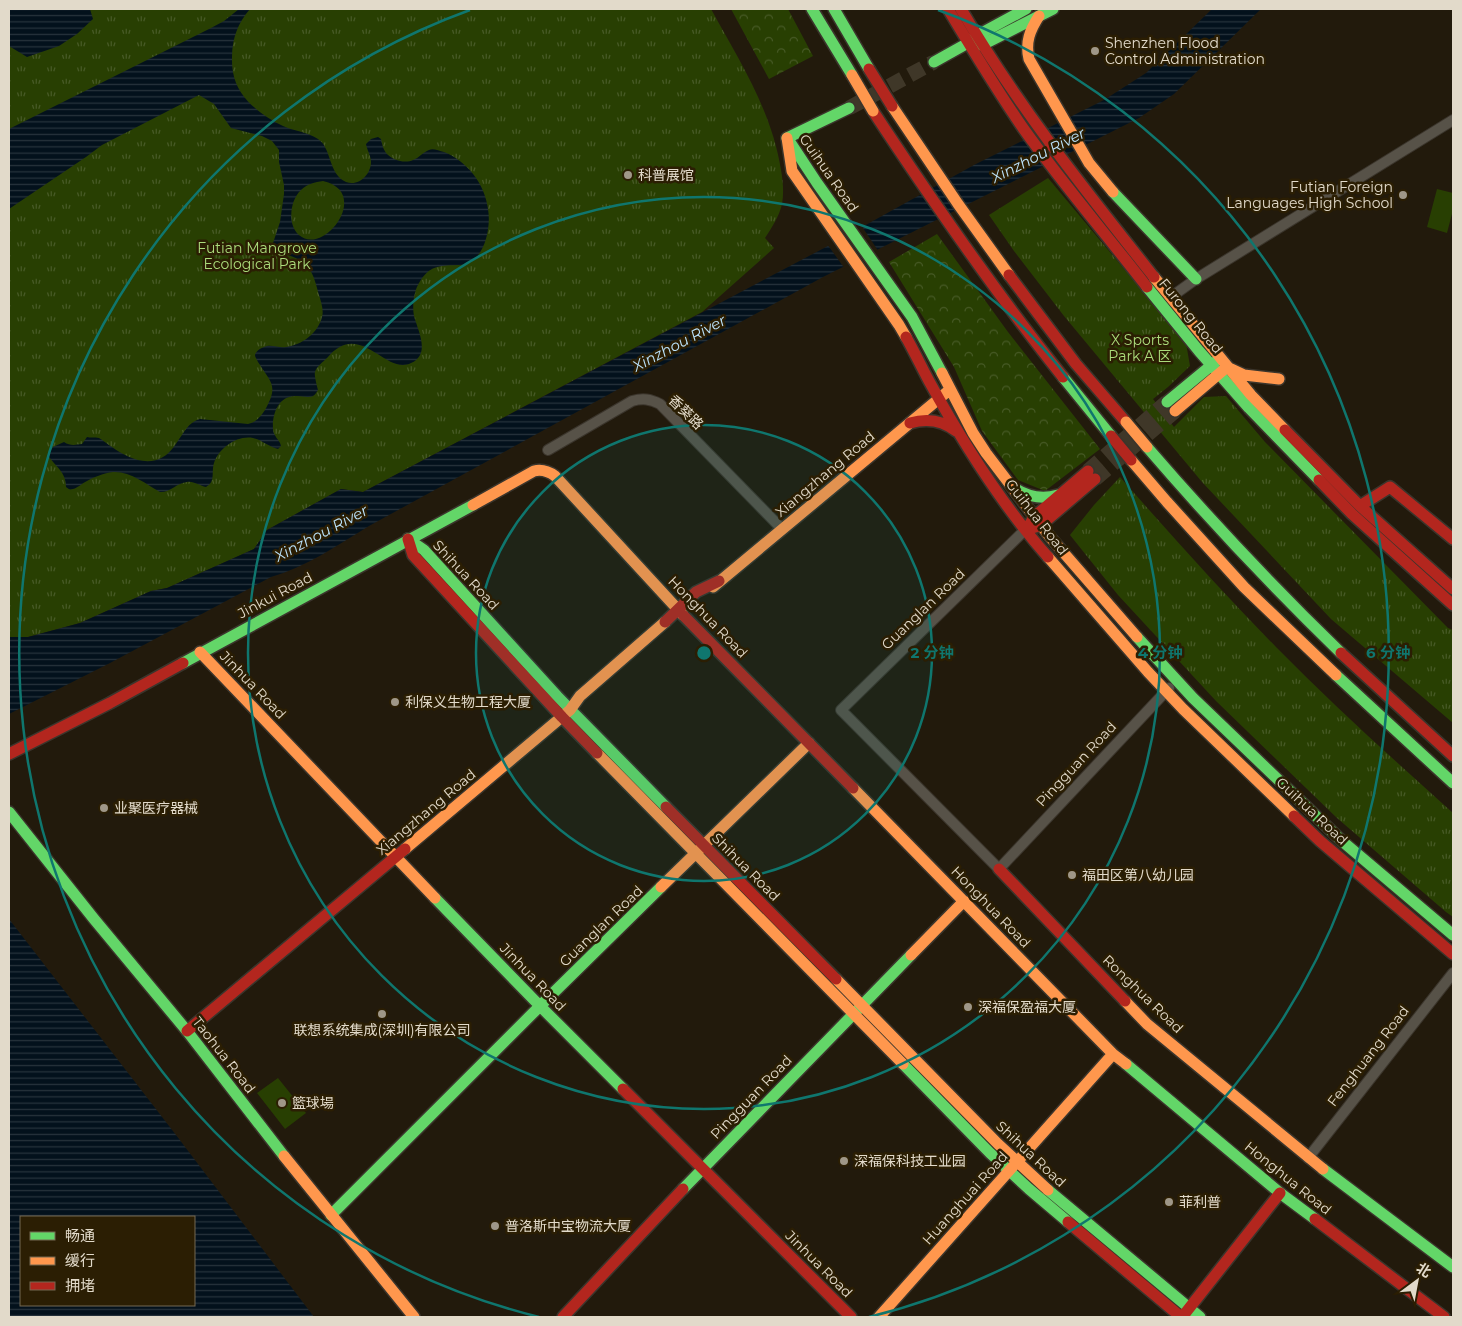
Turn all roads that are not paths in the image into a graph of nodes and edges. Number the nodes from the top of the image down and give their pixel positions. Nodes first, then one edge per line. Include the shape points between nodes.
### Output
1 (812, 9) edge
2 (834, 9) edge
3 (948, 9) edge
4 (961, 9) edge
5 (1026, 9) edge
6 (1053, 9) edge
7 (1039, 16) junction
8 (976, 41) junction
9 (934, 62) tunnel mouth
10 (850, 108) tunnel mouth
11 (1453, 120) edge
12 (788, 138) junction
13 (1062, 171) junction
14 (823, 191) junction
15 (810, 199) junction
16 (1196, 279) junction
17 (1171, 297) junction
18 (1220, 366) junction
19 (1279, 379) dead end
20 (950, 389) junction
21 (939, 399) junction
22 (1168, 402) tunnel mouth
23 (1175, 411) tunnel mouth
24 (909, 424) junction
25 (959, 434) junction
26 (548, 450) dead end
27 (1092, 475) tunnel mouth
28 (555, 476) joint
29 (1011, 486) junction
30 (1066, 498) junction
31 (1360, 506) junction
32 (1038, 521) junction
33 (782, 528) junction
34 (1026, 529) junction
35 (408, 539) junction
36 (1453, 539) edge
37 (1062, 551) junction
38 (1453, 589) edge
39 (1453, 605) edge
40 (679, 610) junction
41 (200, 652) junction
42 (1176, 681) junction
43 (1166, 691) junction
44 (841, 710) joint
45 (566, 713) junction
46 (809, 744) junction
47 (9, 754) edge
48 (1453, 756) edge
49 (1453, 783) edge
50 (9, 812) edge
51 (700, 850) junction
52 (396, 857) junction
53 (998, 869) junction
54 (964, 901) junction
55 (1453, 934) edge
56 (1453, 954) edge
57 (1453, 973) edge
58 (861, 1005) junction
59 (540, 1006) junction
60 (853, 1014) junction
61 (187, 1031) junction
62 (1113, 1054) junction
63 (1308, 1158) junction
64 (1013, 1167) junction
65 (702, 1169) junction
66 (1280, 1193) junction
67 (331, 1215) junction
68 (1453, 1267) edge
69 (1184, 1314) edge
70 (414, 1317) edge
71 (563, 1317) edge
72 (851, 1317) edge
73 (879, 1317) edge
74 (1200, 1317) edge
75 (1444, 1317) edge

1 - 49 main road, bridge via 874,111 964,246 1028,333 1111,436 1244,587
2 - 48 main road, bridge via 923,153 1077,365 1147,447 1293,606
3 - 8 main road, Furong Road
4 - 8 main road, Furong Road
5 - 8 main road
6 - 7 main road
7 - 8 main road
7 - 16 main road via 1027,37 1029,59 1083,155 1102,180
8 - 9 main road
8 - 13 main road, Furong Road via 1029,126
10 - 12 main road
11 - 16 street
12 - 14 main road, Guihua Road
12 - 15 main road, Guihua Road via 792,171
13 - 17 main road, Furong Road
13 - 18 main road, Furong Road
14 - 15 main road
14 - 20 main road, Guihua Road via 917,326
15 - 21 main road, Guihua Road via 899,326
16 - 17 street
17 - 18 main road, Furong Road
18 - 19 main road via 1244,375
18 - 22 main road
18 - 23 main road
18 - 31 main road, Furong Road
18 - 39 main road, Furong Road via 1249,408 1352,514
20 - 21 main road, Xiangzhang Road
20 - 29 main road, Guihua Road via 972,434
21 - 24 main road, Xiangzhang Road
21 - 25 main road, Guihua Road
24 - 25 main road via 918,420 937,420
24 - 33 main road, Xiangzhang Road
25 - 34 main road, Guihua Road
26 - 33 street, 香葵路 via 632,401 640,398 651,400 660,404
27 - 30 main road
28 - 35 main road, Jinkui Road via 548,470 534,471
28 - 40 main road, Honghua Road
29 - 30 main road via 1037,498
29 - 32 main road, Guihua Road
30 - 32 main road
30 - 37 main road via 1058,525 1058,542
31 - 36 main road via 1390,487
31 - 38 main road, Furong Road
32 - 34 main road
32 - 37 main road, Guihua Road
33 - 40 main road, Xiangzhang Road via 690,607
34 - 43 main road, Guihua Road
34 - 44 street, Guanglan Road
35 - 41 main road, Jinkui Road
35 - 45 main road, Shihua Road via 414,555
37 - 42 main road, Guihua Road
40 - 45 main road, Xiangzhang Road via 580,696
40 - 46 main road, Honghua Road
41 - 47 main road, Jinkui Road via 110,703
41 - 52 main road, Jinhua Road
42 - 43 street, Pingguan Road
42 - 55 main road, Guihua Road via 1342,841
43 - 53 street, Pingguan Road
43 - 56 main road, Guihua Road via 1320,841
44 - 53 street, Ronghua Road
45 - 51 main road, Shihua Road
45 - 52 main road, Xiangzhang Road
46 - 51 main road, Guanglan Road
46 - 54 main road, Honghua Road
50 - 61 main road, Taohua Road
51 - 58 main road, Shihua Road
51 - 59 main road, Guanglan Road
51 - 60 main road, Shihua Road
52 - 59 main road, Jinhua Road
52 - 61 main road, Xiangzhang Road
53 - 63 main road, Ronghua Road via 1147,1024
54 - 58 main road, Pingguan Road
54 - 62 main road, Honghua Road
57 - 63 street, Fenghuang Road
58 - 60 main road, Pingguan Road
58 - 64 main road, Shihua Road
59 - 65 main road, Jinhua Road
59 - 67 main road, Guanglan Road
60 - 64 main road, Shihua Road
60 - 65 main road, Pingguan Road
61 - 67 main road, Taohua Road
62 - 64 main road, Huanghuai Road
62 - 66 main road, Honghua Road
63 - 68 main road, Ronghua Road
64 - 69 main road, Shihua Road via 1037,1181
64 - 73 main road, Huanghuai Road
65 - 71 main road, Pingguan Road
65 - 72 main road, Jinhua Road
66 - 69 main road
66 - 75 main road, Honghua Road
67 - 70 main road, Taohua Road
69 - 74 main road, Shihua Road

